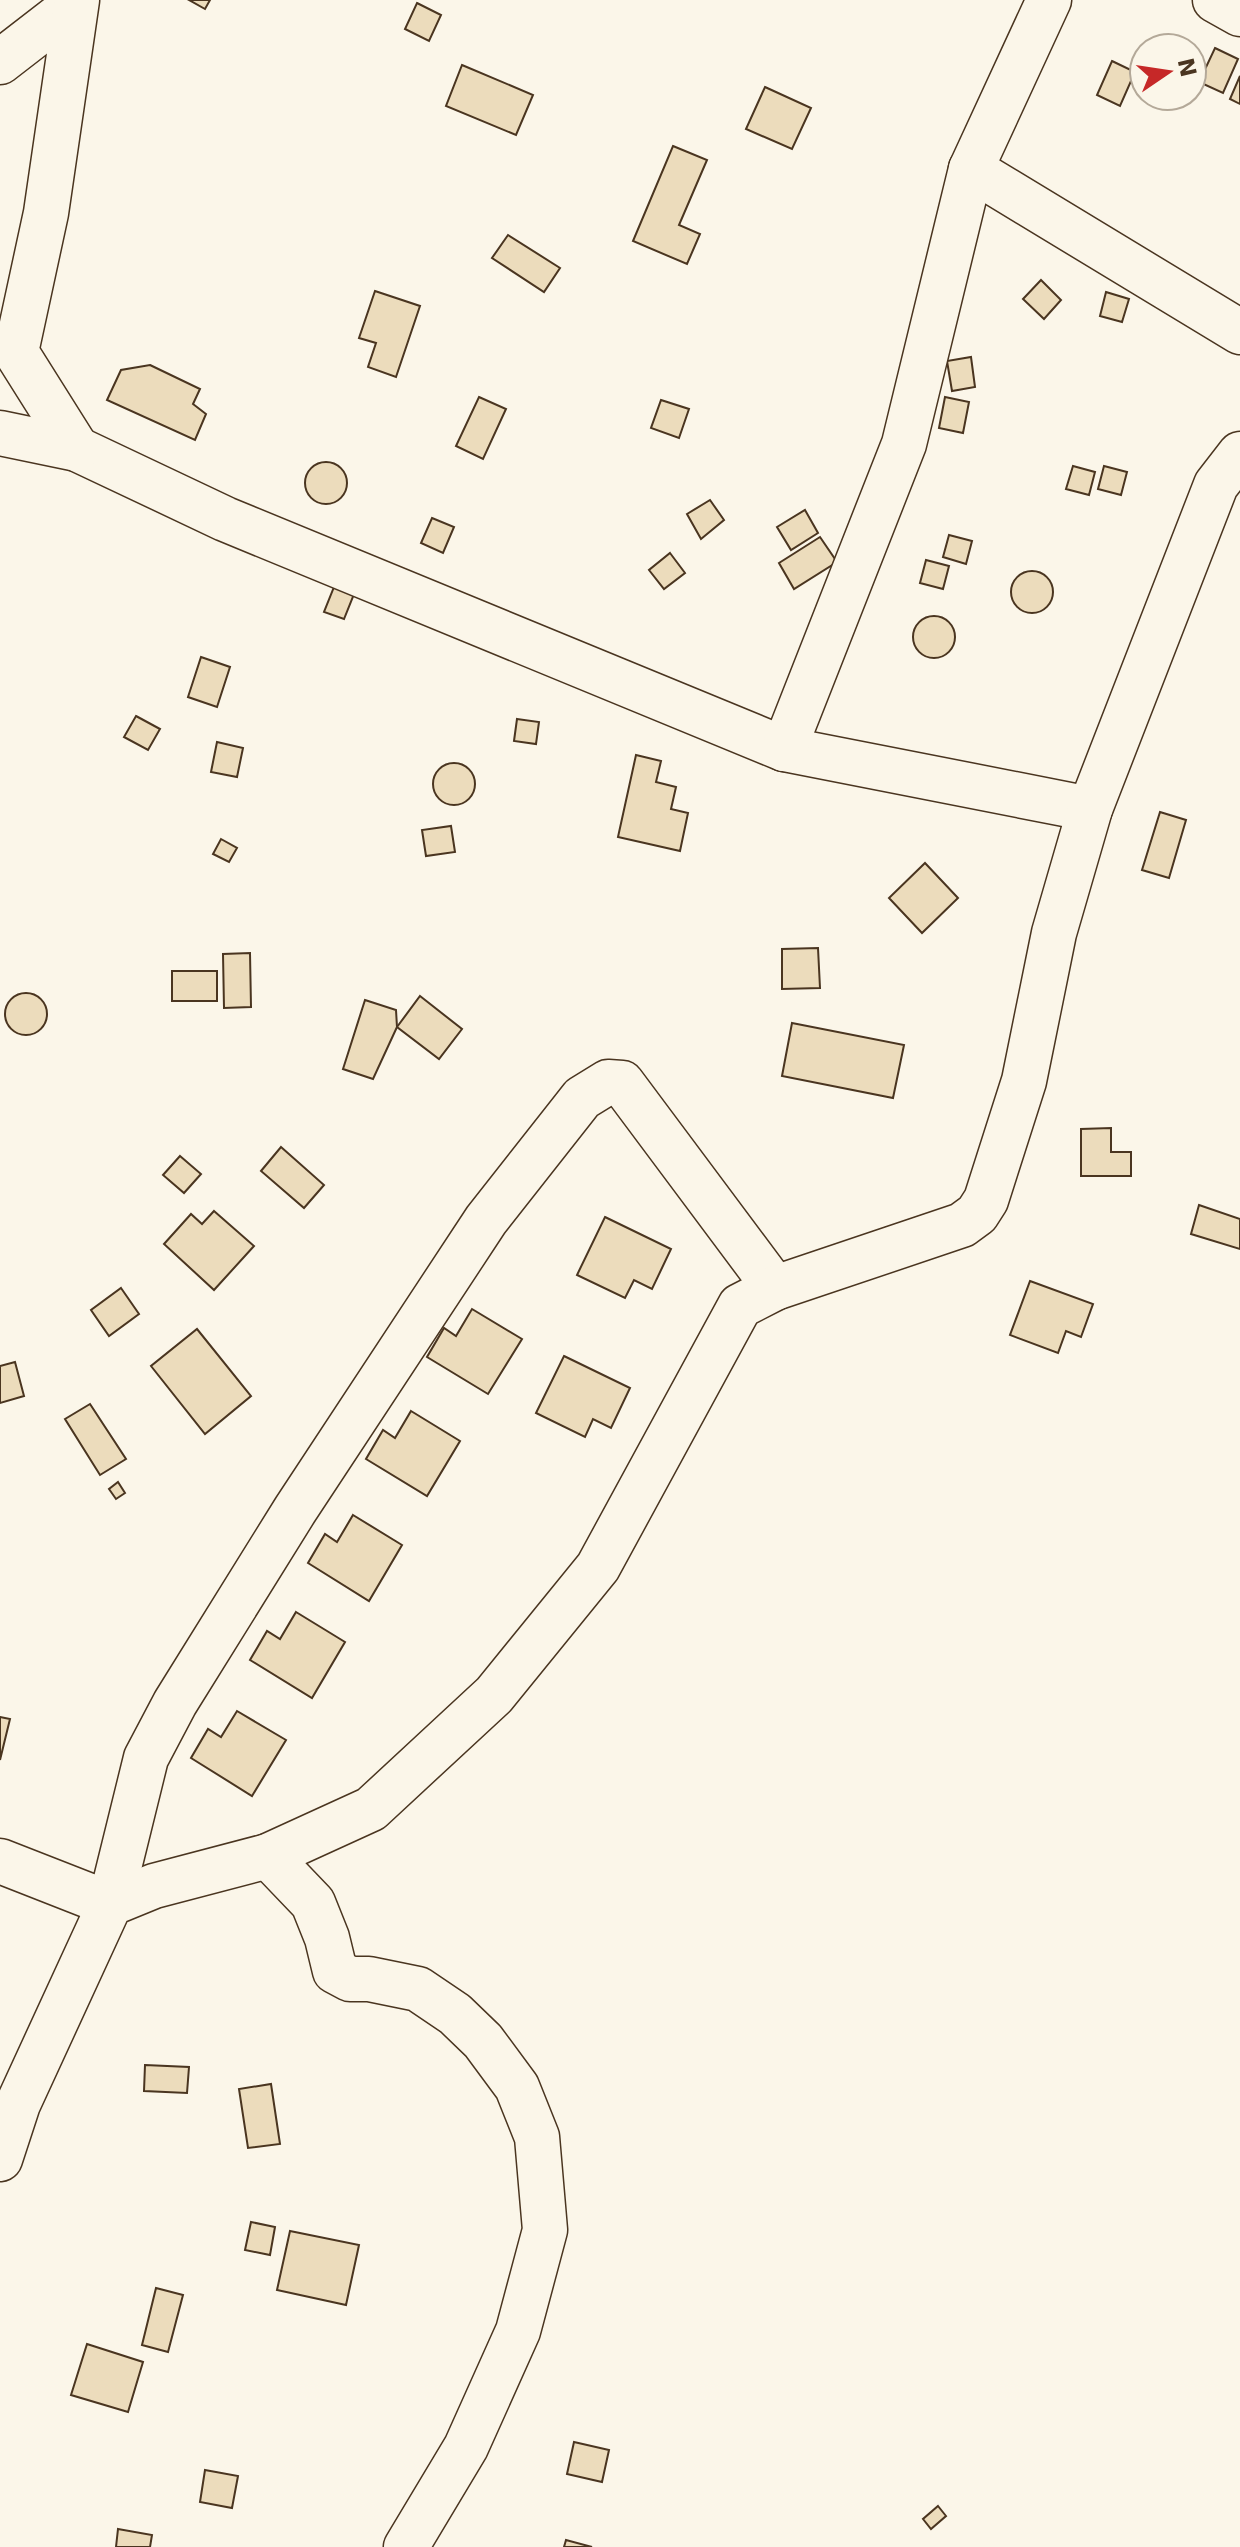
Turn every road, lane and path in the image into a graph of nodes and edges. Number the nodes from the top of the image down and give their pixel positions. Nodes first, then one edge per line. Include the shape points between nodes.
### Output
1 (1049, 0) edge
2 (1215, 0) edge
3 (76, 2) edge
4 (1240, 14) edge
5 (0, 62) edge
6 (971, 169) junction
7 (1240, 332) edge
8 (8, 362) edge
9 (0, 433) edge
10 (77, 449) junction
11 (1240, 454) edge
12 (784, 749) junction
13 (1090, 809) junction
14 (775, 1288) junction
15 (268, 1856) junction
16 (0, 1861) edge
17 (110, 1904) junction
18 (0, 2159) edge
19 (406, 2547) edge

1 - 6 street
2 - 4 street
3 - 5 street
3 - 8 street via 46,213
6 - 7 street
6 - 12 street via 904,444
8 - 10 street
9 - 10 street
10 - 12 street via 225,519
11 - 13 street via 1216,485
12 - 13 street
13 - 14 street via 1054,933 1024,1081 977,1214 962,1225
14 - 15 street via 740,1306 598,1567 494,1695 371,1809
14 - 17 street via 622,1083 608,1082 582,1098 477,1233 175,1703 146,1758
15 - 17 street via 154,1886
15 - 19 street via 313,1903 335,1971 350,1979 418,1989 455,2014 517,2087 537,2137 545,2230 518,2331 466,2447
16 - 17 street
17 - 18 street via 18,2104

